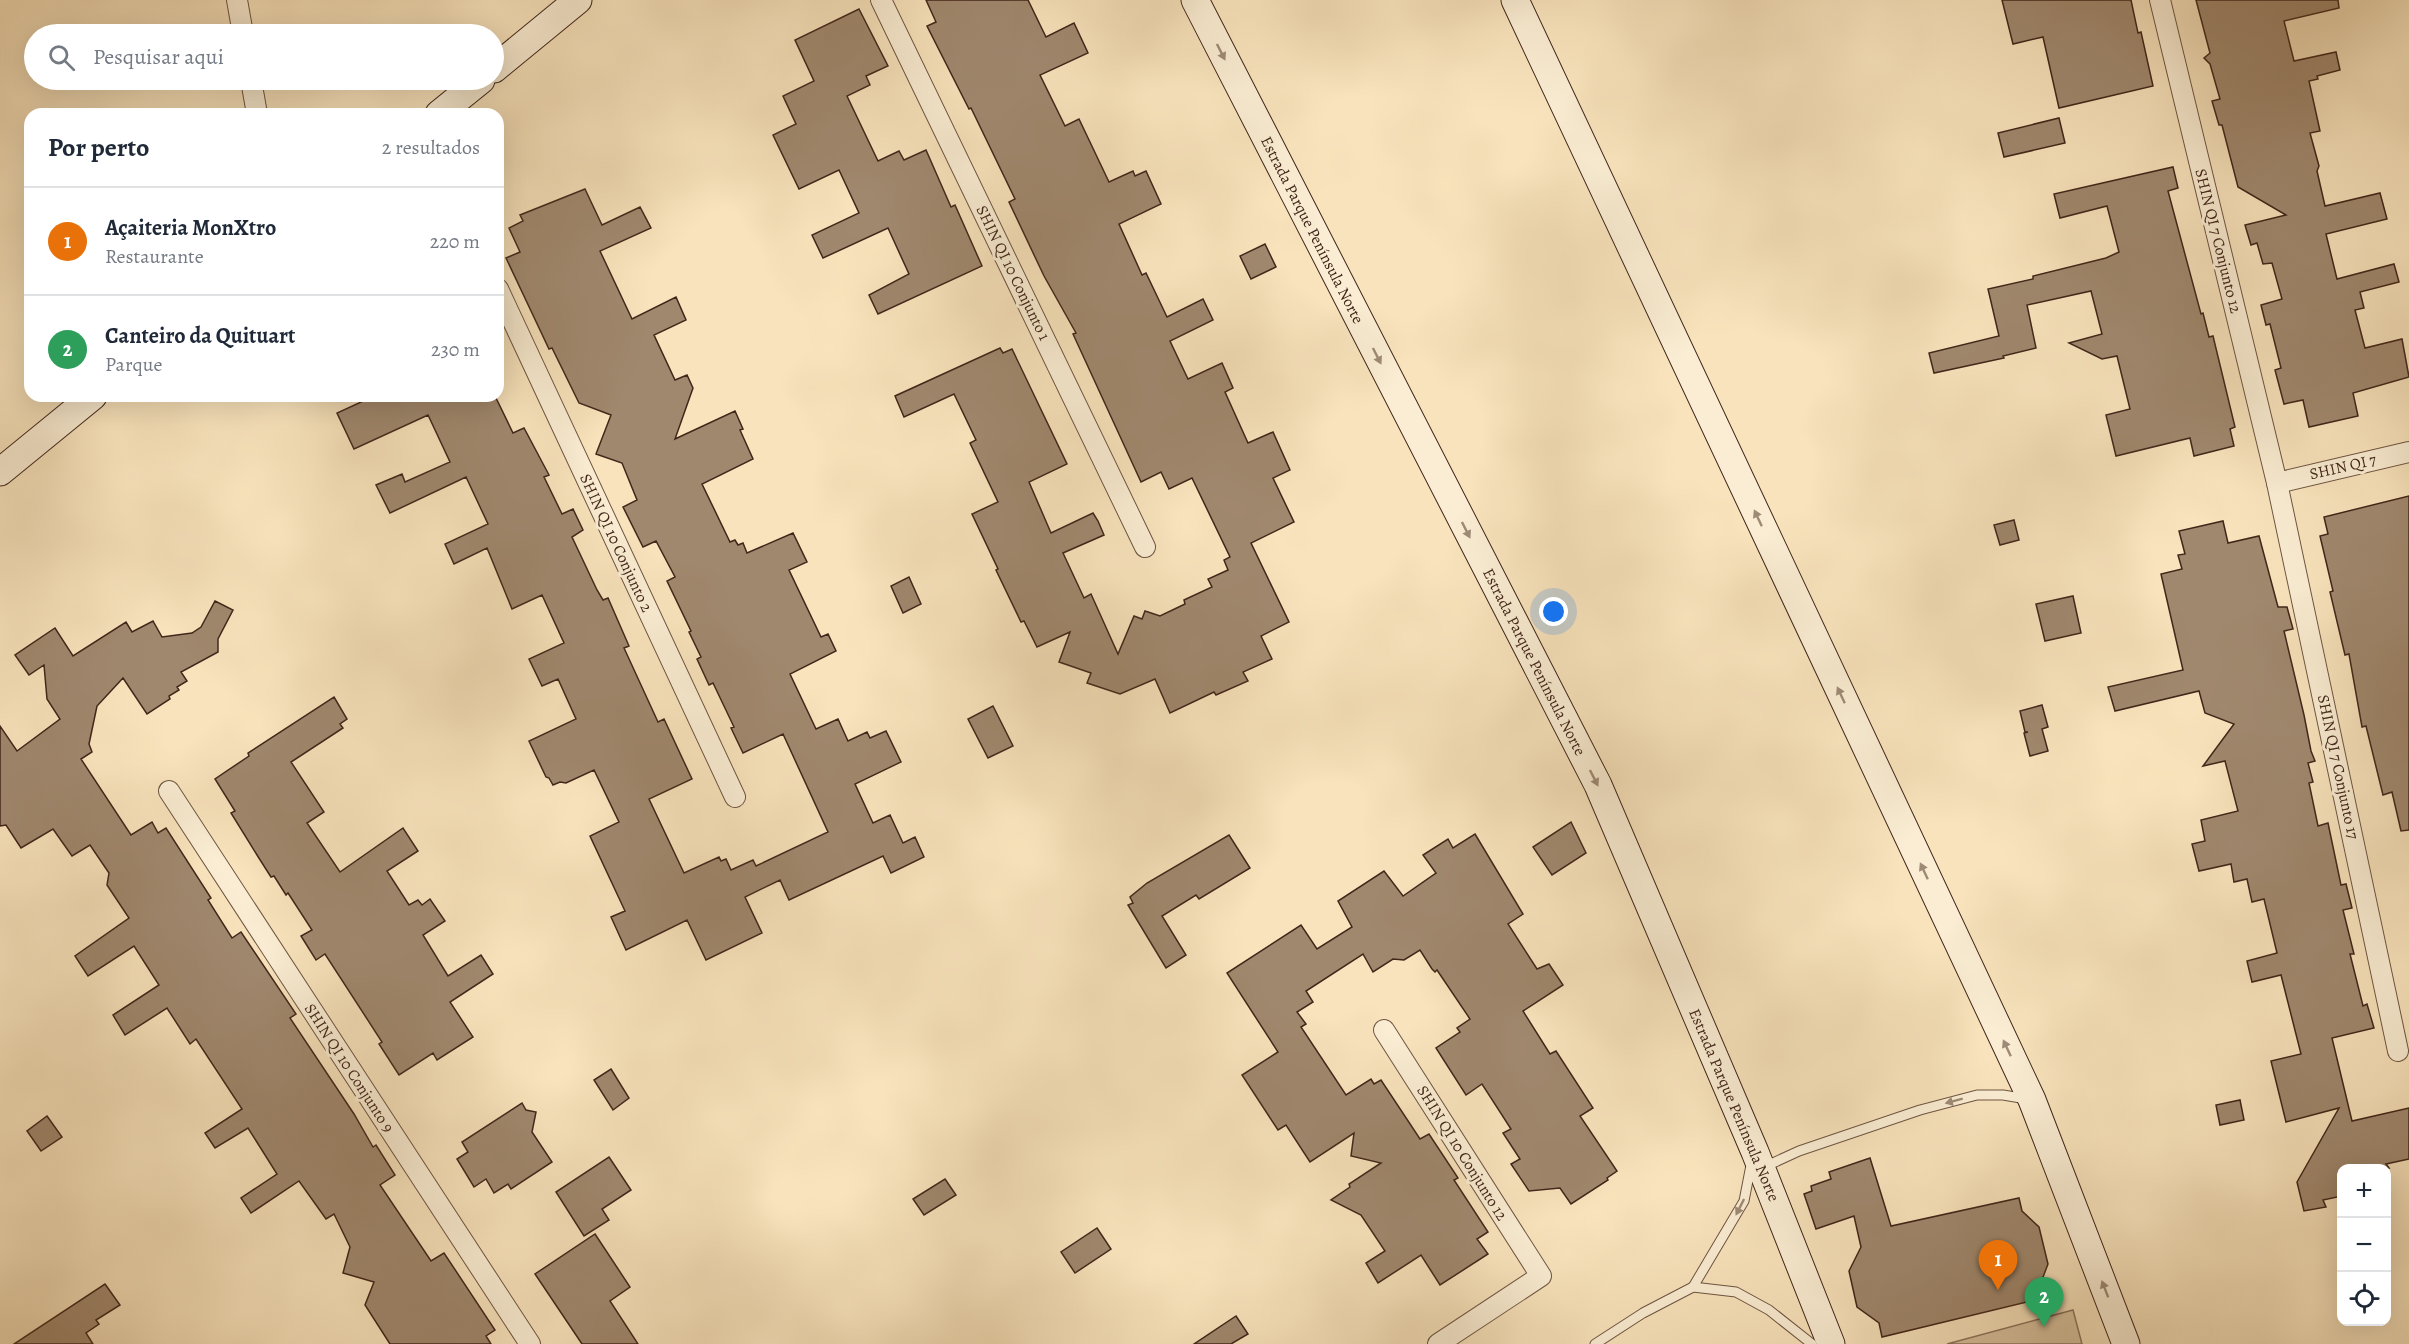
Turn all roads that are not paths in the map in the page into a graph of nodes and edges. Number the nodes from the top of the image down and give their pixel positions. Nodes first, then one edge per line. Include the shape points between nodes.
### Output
1 (237, 0) edge
2 (578, 0) edge
3 (881, 0) edge
4 (1195, 0) edge
5 (1515, 0) edge
6 (2160, 0) edge
7 (241, 24) edge
8 (504, 61) edge
9 (253, 90) edge
10 (469, 90) edge
11 (256, 108) edge
12 (446, 108) edge
13 (504, 302) edge
14 (86, 402) edge
15 (2409, 452) edge
16 (0, 472) edge
17 (2277, 483) junction
18 (1145, 547) dead end
19 (169, 792) dead end
20 (735, 797) dead end
21 (1384, 1030) dead end
22 (2398, 1051) dead end
23 (2032, 1100) junction
24 (1758, 1160) junction
25 (1693, 1287) junction
26 (530, 1344) edge
27 (1438, 1344) edge
28 (1594, 1344) edge
29 (1812, 1344) edge
30 (1831, 1344) edge
31 (2126, 1344) edge

1 - 7 street
2 - 8 main road
3 - 18 street, SHIN QI 10 Conjunto 1
4 -> 24 main road, Estrada Parque Península Norte via 1598,785
23 -> 5 main road
6 - 17 street, SHIN QI 7 Conjunto 12
9 - 11 street
10 - 12 main road
13 - 20 street, SHIN QI 10 Conjunto 2
14 - 16 main road
15 - 17 street, SHIN QI 7
17 - 22 street, SHIN QI 7 Conjunto 17
19 - 26 street, SHIN QI 10 Conjunto 9
21 - 27 street, SHIN QI 10 Conjunto 12 via 1541,1276
23 -> 24 lane via 1977,1095
31 -> 23 main road
24 -> 25 lane via 1744,1201
24 - 30 main road, Estrada Parque Península Norte
25 - 28 lane
25 - 29 lane via 1736,1292 1769,1310

